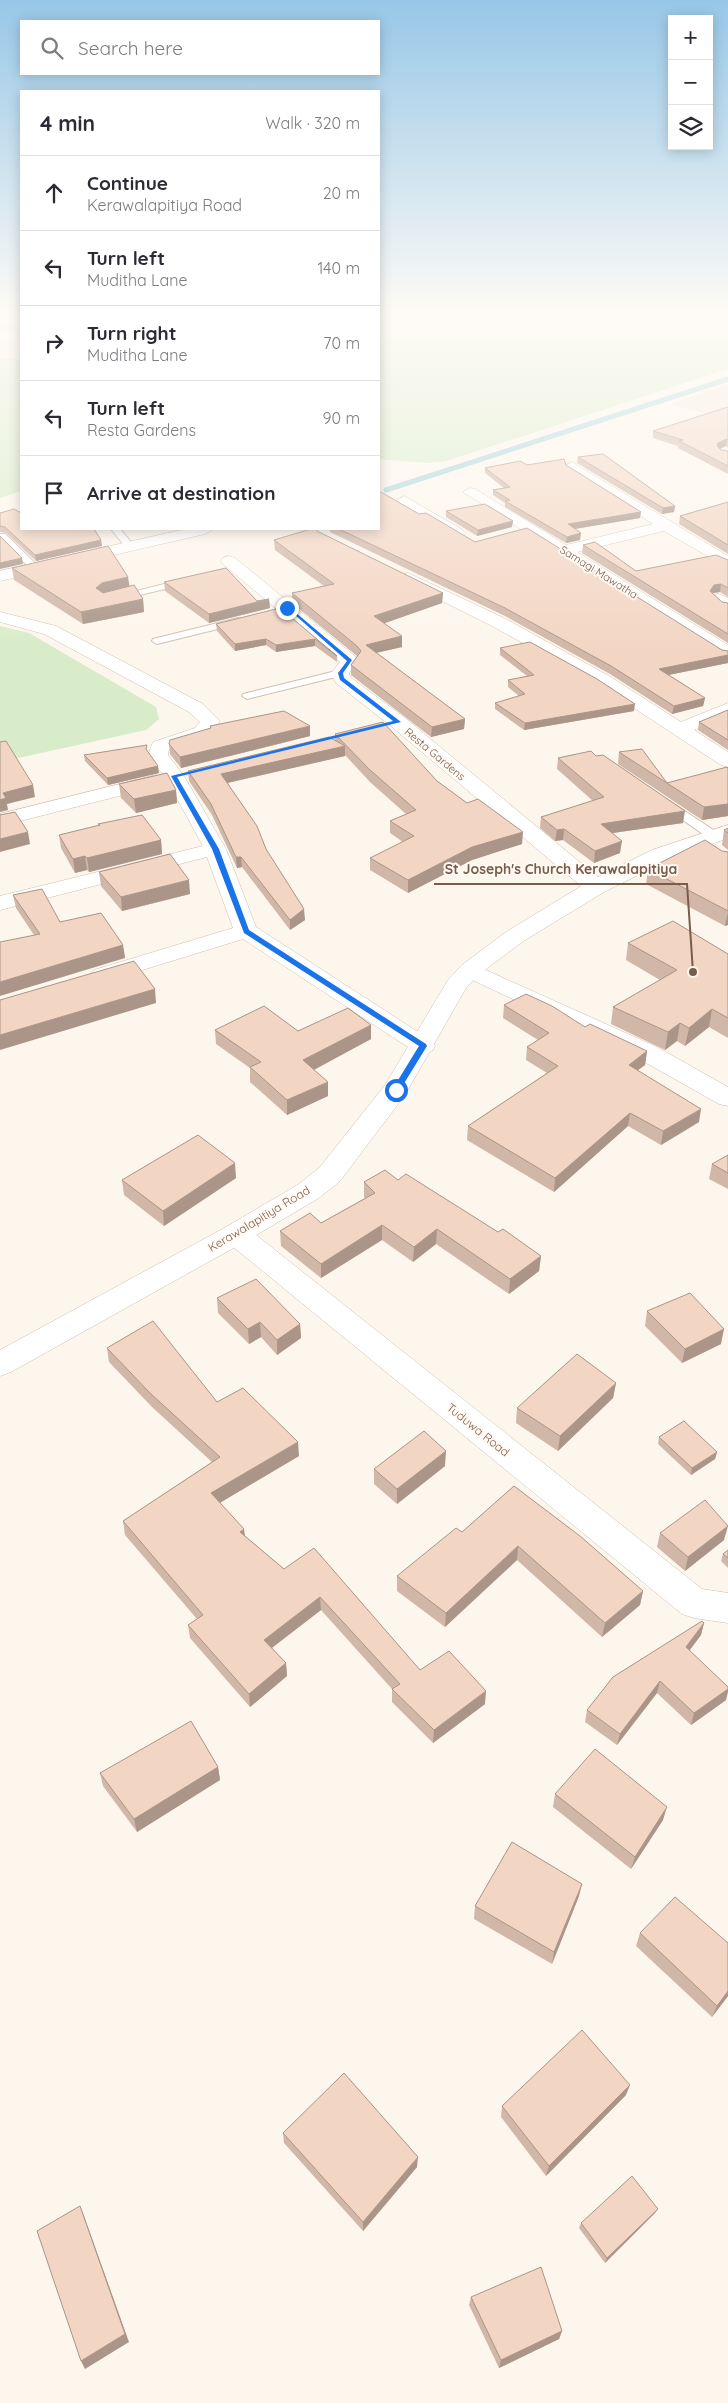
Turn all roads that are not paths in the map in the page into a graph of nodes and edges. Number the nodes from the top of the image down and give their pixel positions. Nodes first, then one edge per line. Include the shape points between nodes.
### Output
1 (572, 466) edge
2 (470, 492) dead end
3 (404, 500) dead end
4 (666, 526) junction
5 (530, 529) junction
6 (116, 530) edge
7 (201, 530) edge
8 (512, 534) edge
9 (2, 536) edge
10 (468, 539) edge
11 (130, 547) junction
12 (564, 550) junction
13 (728, 563) edge
14 (231, 567) dead end
15 (35, 568) junction
16 (394, 570) edge
17 (0, 576) edge
18 (199, 578) edge
19 (104, 600) edge
20 (287, 608) junction
21 (269, 613) edge
22 (0, 616) edge
23 (250, 617) edge
24 (157, 641) dead end
25 (725, 648) edge
26 (340, 673) junction
27 (247, 696) dead end
28 (728, 709) edge
29 (680, 729) junction
30 (728, 761) edge
31 (183, 774) junction
32 (658, 797) edge
33 (0, 820) edge
34 (715, 841) edge
35 (216, 849) junction
36 (596, 887) junction
37 (0, 903) edge
38 (246, 931) junction
39 (470, 970) junction
40 (85, 980) edge
41 (423, 1046) junction
42 (728, 1098) edge
43 (236, 1234) junction
44 (0, 1364) edge
45 (728, 1608) edge

1 - 4 street
2 - 5 street, Samagi Mawatha
3 - 10 street
4 - 12 street
4 - 13 street
5 - 8 street
5 - 12 street, Samagi Mawatha
6 - 11 lane
7 - 11 street
9 - 15 lane
11 - 15 street
12 - 25 street, Samagi Mawatha
14 - 20 street
15 - 17 street
16 - 29 street via 603,680
18 - 19 lane
20 - 21 lane
20 - 26 street via 350,661
22 - 31 street via 50,630 196,708 211,721 202,732 160,746 158,755
23 - 24 lane
26 - 27 lane
26 - 36 street, Resta Gardens via 342,679 388,724
28 - 29 street
29 - 30 street
31 - 33 street
31 - 35 street
32 - 34 lane
34 - 36 street, Kerawalapitiya Road via 660,855
35 - 37 street
35 - 38 street
36 - 39 street, Kerawalapitiya Road via 514,937
38 - 40 street
38 - 41 street
39 - 41 street, Kerawalapitiya Road via 456,985
39 - 42 street via 648,1053
41 - 43 street, Kerawalapitiya Road via 396,1090 330,1174
43 - 44 street, Kerawalapitiya Road
43 - 45 street, Tuduwa Road via 694,1603

